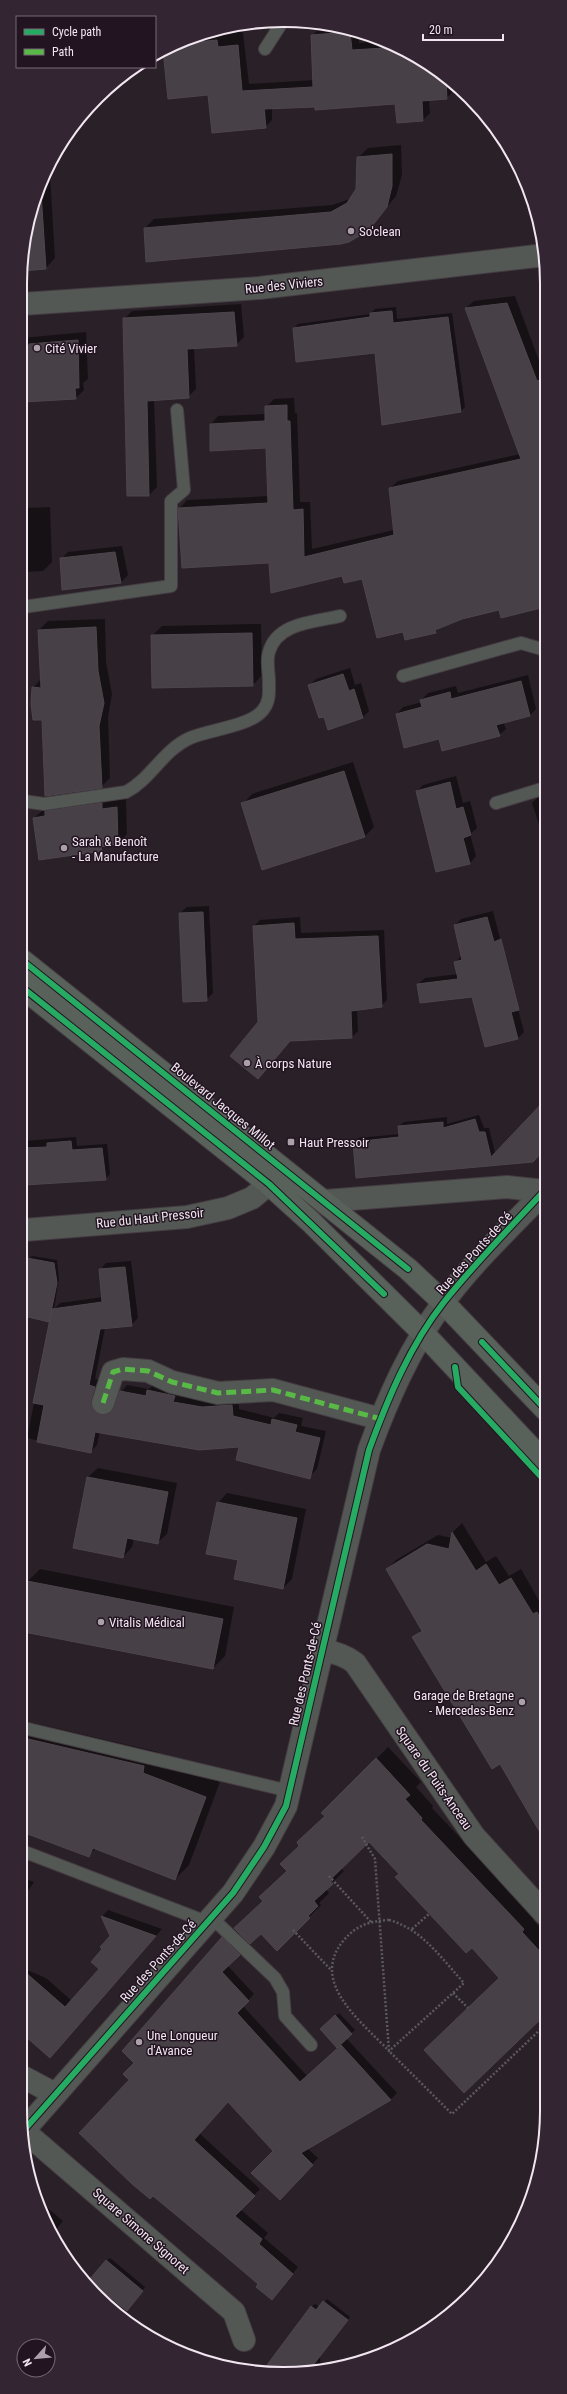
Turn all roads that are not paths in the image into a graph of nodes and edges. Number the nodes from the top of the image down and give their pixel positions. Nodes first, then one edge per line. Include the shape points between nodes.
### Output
1 (279, 27) edge
2 (265, 49) dead end
3 (538, 257) edge
4 (27, 304) edge
5 (177, 410) dead end
6 (27, 606) edge
7 (340, 616) dead end
8 (540, 649) edge
9 (403, 676) dead end
10 (540, 790) edge
11 (27, 802) edge
12 (496, 803) dead end
13 (27, 964) edge
14 (27, 991) edge
15 (269, 1184) junction
16 (540, 1191) edge
17 (540, 1195) edge
18 (325, 1201) junction
19 (27, 1231) edge
20 (444, 1302) junction
21 (423, 1333) junction
22 (103, 1403) dead end
23 (540, 1404) edge
24 (381, 1419) junction
25 (540, 1459) edge
26 (321, 1650) junction
27 (27, 1729) edge
28 (289, 1792) junction
29 (27, 1853) edge
30 (540, 1909) edge
31 (209, 1920) junction
32 (311, 2045) dead end
33 (27, 2079) edge
34 (55, 2094) junction
35 (28, 2127) edge
36 (28, 2134) edge
37 (244, 2340) dead end

1 - 2 lane
3 - 4 street, Rue des Viviers via 259,288
5 - 6 lane via 184,490 171,501 171,586
7 - 11 lane via 290,627 276,637 268,652 269,700 262,712 248,720 196,736 172,748 136,787 126,792 44,804
8 - 9 lane via 521,643
10 - 12 lane
13 - 18 main road, Boulevard Jacques Millot
14 - 15 main road
15 - 19 street, Rue du Haut Pressoir via 252,1198 228,1208 187,1217
15 - 21 main road
16 - 18 street via 507,1187
17 - 20 street, Rue des Ponts-de-Cé
18 - 20 main road, Boulevard Jacques Millot
20 - 21 street, Rue des Ponts-de-Cé
20 - 23 main road, Boulevard Jacques Millot
21 - 24 street, Rue des Ponts-de-Cé via 405,1365
21 - 25 main road
22 - 24 street via 113,1372 123,1369 148,1371 172,1382 218,1393 273,1390
24 - 26 street, Rue des Ponts-de-Cé via 369,1450
26 - 28 street, Rue des Ponts-de-Cé
26 - 30 street, Square du Puits-Anceau via 335,1652 355,1663 474,1836
27 - 28 lane
28 - 31 street, Rue des Ponts-de-Cé via 286,1806 264,1847 233,1893
29 - 31 lane
31 - 32 lane via 275,1978 283,1992 285,2016
31 - 34 street, Rue des Ponts-de-Cé
33 - 34 street
34 - 35 street, Rue des Ponts-de-Cé
36 - 37 street, Square Simone Signoret via 234,2312

